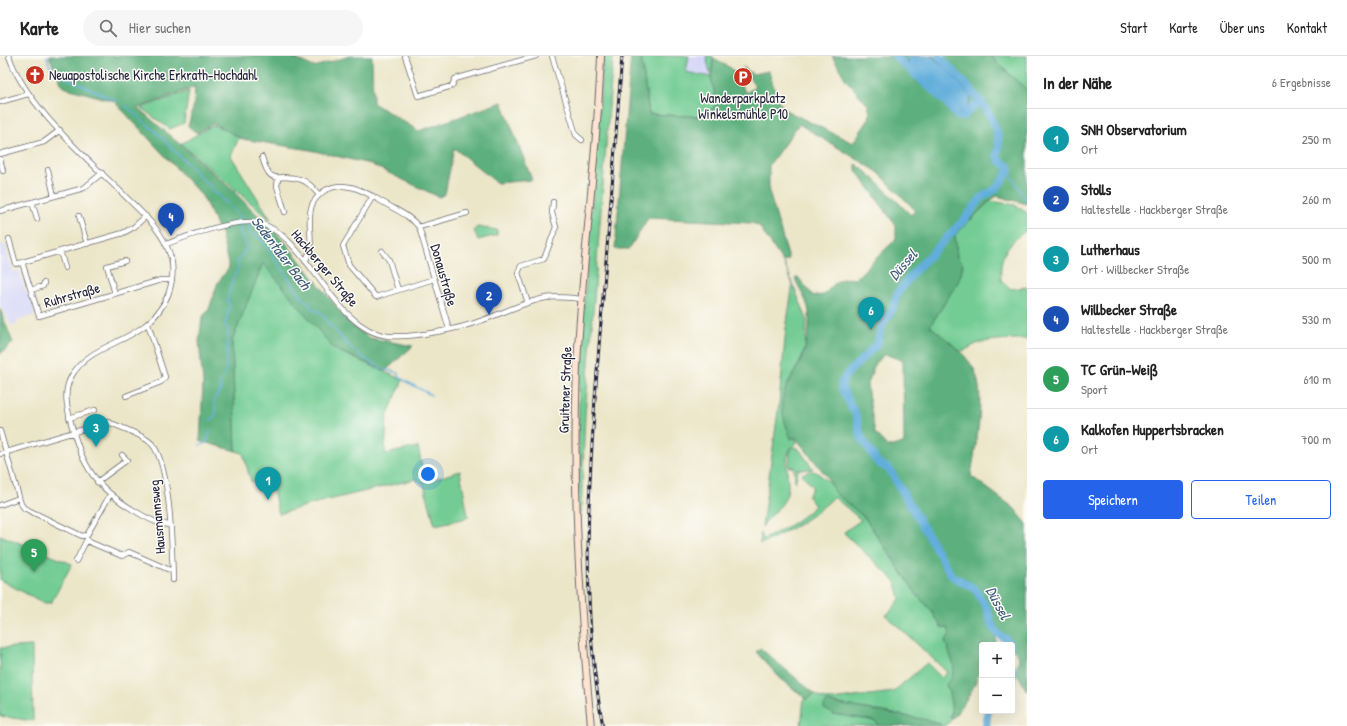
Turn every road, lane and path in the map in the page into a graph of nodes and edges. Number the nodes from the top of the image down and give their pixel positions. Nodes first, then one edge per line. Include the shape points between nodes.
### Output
1 (9, 56) edge
2 (405, 56) edge
3 (536, 56) edge
4 (552, 56) edge
5 (601, 56) edge
6 (28, 94) junction
7 (0, 102) edge
8 (60, 130) junction
9 (582, 140) dead end
10 (0, 154) edge
11 (262, 157) dead end
12 (0, 159) edge
13 (48, 170) dead end
14 (3, 171) dead end
15 (102, 172) junction
16 (278, 179) junction
17 (318, 195) junction
18 (54, 196) junction
19 (373, 196) junction
20 (32, 202) junction
21 (553, 202) dead end
22 (0, 211) edge
23 (285, 212) dead end
24 (467, 213) dead end
25 (79, 216) dead end
26 (146, 216) junction
27 (37, 218) dead end
28 (419, 227) junction
29 (9, 239) dead end
30 (87, 244) junction
31 (166, 244) junction
32 (60, 251) junction
33 (382, 251) dead end
34 (125, 261) dead end
35 (305, 261) junction
36 (22, 262) junction
37 (65, 268) dead end
38 (434, 279) junction
39 (172, 280) junction
40 (44, 283) dead end
41 (31, 290) junction
42 (398, 290) junction
43 (115, 294) junction
44 (582, 299) junction
45 (528, 303) junction
46 (148, 324) junction
47 (449, 329) junction
48 (126, 396) dead end
49 (95, 410) dead end
50 (69, 418) junction
51 (0, 431) edge
52 (73, 432) junction
53 (6, 452) junction
54 (0, 454) edge
55 (122, 455) dead end
56 (97, 482) junction
57 (110, 495) junction
58 (19, 498) junction
59 (0, 505) edge
60 (169, 525) junction
61 (87, 535) junction
62 (87, 541) junction
63 (76, 561) dead end
64 (172, 571) junction
65 (173, 580) dead end
66 (592, 726) edge

1 - 6 street
2 - 3 street via 418,96 452,86 455,79
4 - 9 street via 576,135
5 - 44 main road, Gruitener Straße
6 - 7 street
6 - 8 street
8 - 10 street via 44,142
8 - 15 street
11 - 16 street via 265,169
12 - 14 street
13 - 18 street
15 - 18 street via 84,188
15 - 26 street
16 - 17 street via 301,179
16 - 23 street via 277,186
17 - 19 street via 339,186 352,187
17 - 35 street via 309,213 311,251
18 - 20 street
19 - 28 street via 410,217
19 - 42 street via 343,246 345,256 349,265 376,297
20 - 22 street
20 - 27 street
21 - 45 street via 552,213 556,227 544,259 521,266 518,272
24 - 28 street
25 - 30 street
26 - 30 street via 129,231
26 - 31 street
28 - 38 street, Donaustraße
29 - 36 street, Ruhrstraße via 16,264
30 - 32 street
31 - 35 street, Hackberger Straße via 239,222 264,224 279,232
31 - 39 street via 171,260
32 - 36 street
32 - 37 street, Ruhrstraße
33 - 42 street via 389,260
34 - 43 street, Ruhrstraße via 107,266
35 - 47 street, Hackberger Straße via 342,308 356,321 376,333 404,336
36 - 41 street, Ruhrstraße
38 - 42 street
38 - 47 street, Donaustraße
39 - 43 street, Ruhrstraße via 161,280
39 - 46 street via 165,303
40 - 41 street, Ruhrstraße via 43,286
41 - 43 street, Ruhrstraße via 39,316
44 - 45 street, Hackberger Straße via 548,298
44 - 66 main road, Gruitener Straße via 575,431 576,527
45 - 47 street, Hackberger Straße via 481,321
46 - 48 street via 165,377 161,382
46 - 50 street via 133,335 97,352 77,368 67,389
49 - 50 street
50 - 52 street
51 - 53 street
52 - 53 street, Hausmannsweg
52 - 56 street via 85,466
52 - 60 street, Hausmannsweg via 108,422 151,442 156,449 165,477
53 - 54 street, Hausmannsweg
53 - 58 street
55 - 56 street via 127,460
56 - 57 street
57 - 60 street via 147,518
57 - 61 street
58 - 59 street
58 - 61 street via 24,508 82,536
60 - 64 street, Hausmannsweg
61 - 62 street
62 - 63 street
62 - 64 street via 122,556 130,552
64 - 65 street, Hausmannsweg

